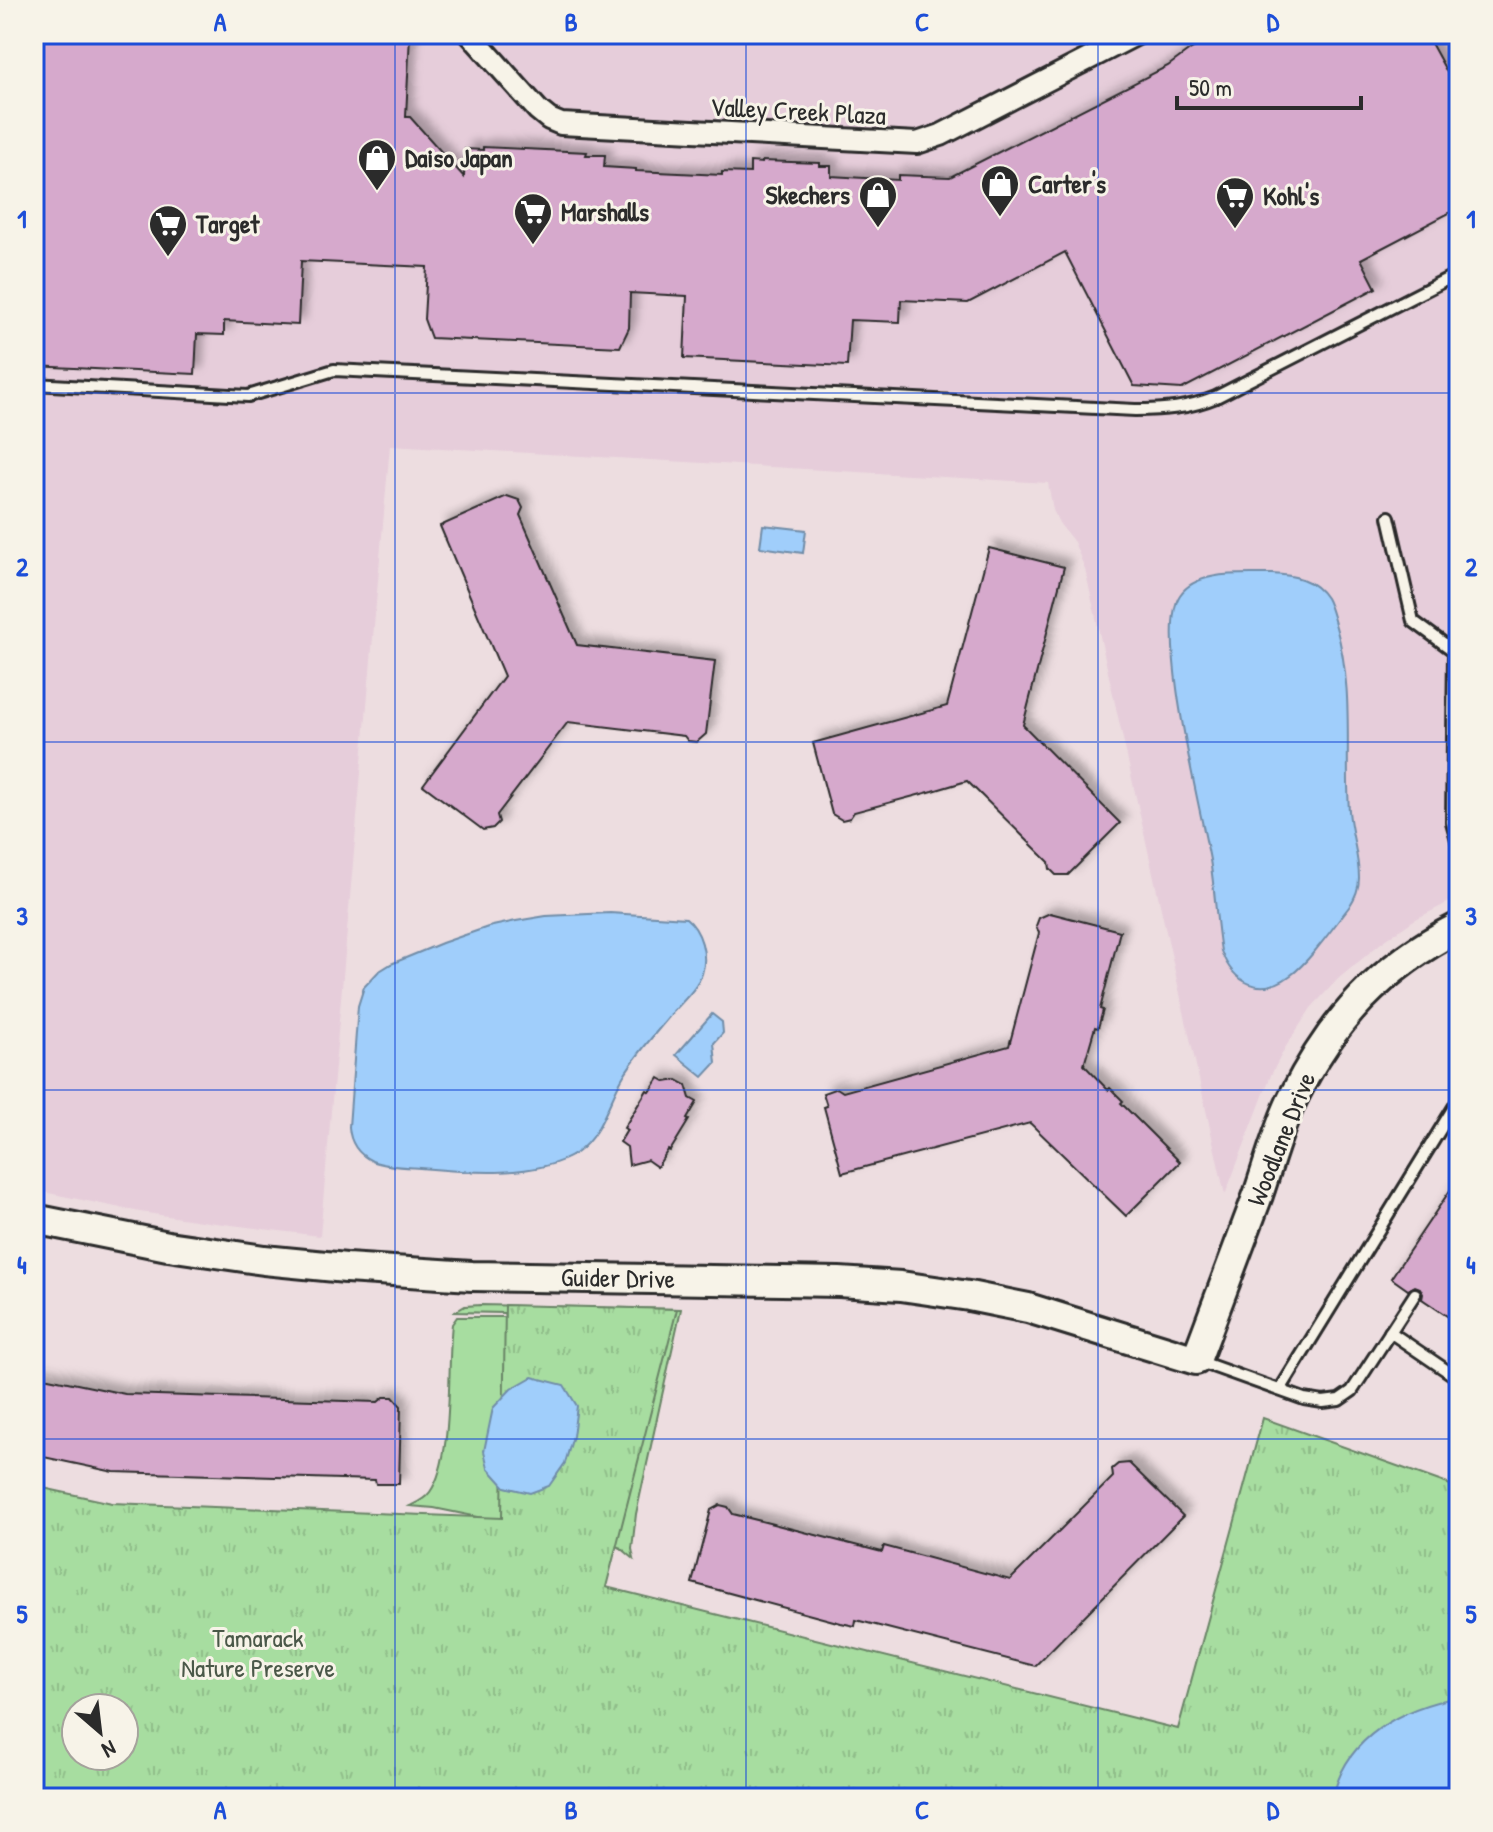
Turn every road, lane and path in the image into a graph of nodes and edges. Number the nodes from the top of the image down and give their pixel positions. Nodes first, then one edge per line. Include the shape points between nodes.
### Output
1 (470, 34) edge
2 (1137, 34) edge
3 (1459, 273) edge
4 (34, 384) edge
5 (1389, 517) dead end
6 (1456, 650) edge
7 (1456, 820) edge
8 (1459, 847) edge
9 (1458, 929) edge
10 (1459, 1099) edge
11 (34, 1219) edge
12 (1415, 1294) dead end
13 (1390, 1332) junction
14 (1196, 1360) junction
15 (1459, 1379) edge
16 (1280, 1390) junction

1 - 2 street, Valley Creek Plaza via 538,110 561,124 917,143
3 - 4 lane via 1216,397 1159,410 334,370 248,396
5 - 6 lane via 1413,621
6 - 7 lane
7 - 8 lane
9 - 14 street, Woodlane Drive via 1415,951 1381,977 1317,1055 1292,1101
10 - 16 lane
11 - 14 street, Guider Drive via 168,1246 346,1268 901,1286 1028,1308
12 - 13 lane
13 - 15 lane
13 - 16 lane via 1352,1391 1339,1400 1304,1399
14 - 16 lane

